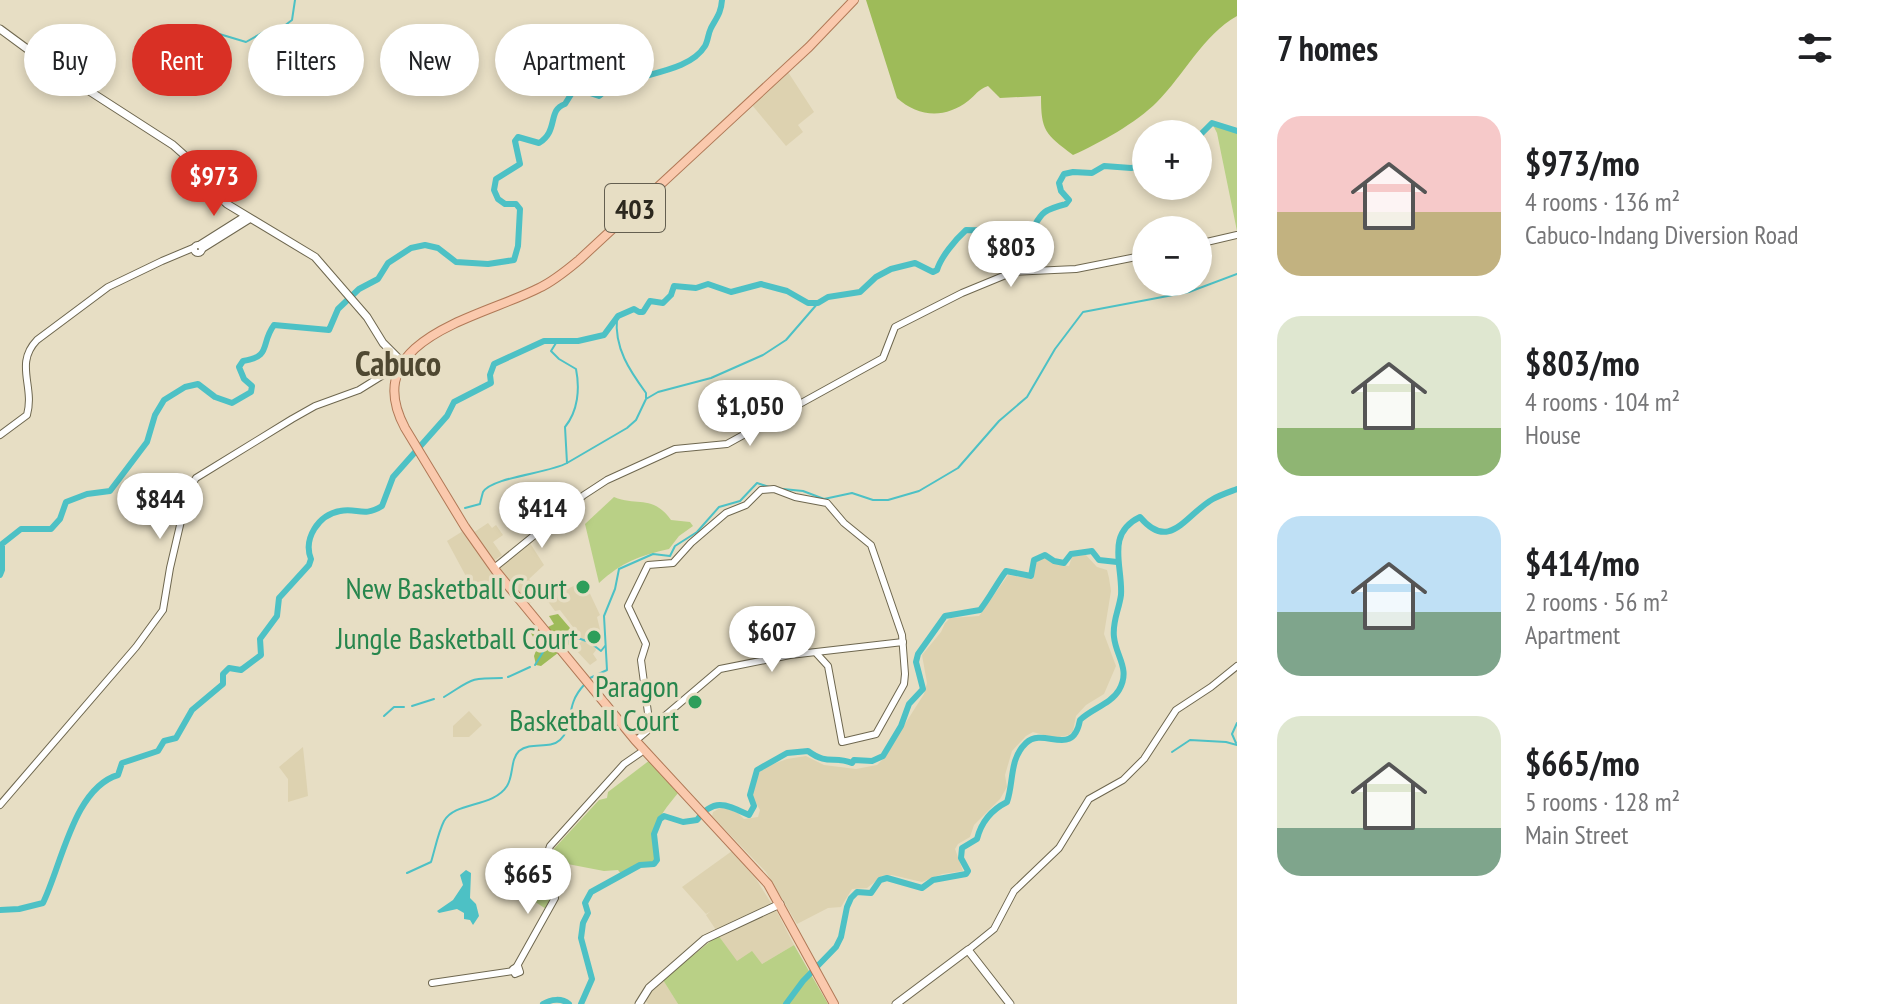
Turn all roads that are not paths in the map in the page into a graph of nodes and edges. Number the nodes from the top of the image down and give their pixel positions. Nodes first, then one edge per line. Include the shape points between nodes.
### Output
1 (854, 0) edge
2 (0, 29) edge
3 (248, 218) junction
4 (1237, 235) edge
5 (1212, 241) edge
6 (1132, 258) edge
7 (401, 363) junction
8 (0, 435) edge
9 (494, 568) junction
10 (903, 642) junction
11 (817, 654) junction
12 (1237, 666) edge
13 (650, 728) junction
14 (638, 744) junction
15 (0, 805) edge
16 (780, 904) junction
17 (968, 950) junction
18 (432, 983) dead end
19 (639, 1004) edge
20 (834, 1004) edge
21 (896, 1004) edge
22 (1010, 1004) edge

1 - 7 main road, 403 via 579,260 539,288 423,341
2 - 3 main road via 173,145 201,170 219,198
3 - 7 main road via 315,257
3 - 8 street via 195,249 108,287 37,340 26,355 27,415
4 - 5 street
6 - 9 street via 1076,269 1013,272 962,293 895,327 883,358 727,444 675,449 607,480
7 - 9 main road via 395,404 416,447
7 - 15 street via 365,386 315,406 196,478 188,491 163,610
9 - 14 main road
10 - 11 street
10 - 11 street via 905,680 880,730 845,743 828,666
10 - 13 street via 869,542 827,503 761,490 746,505 726,513 673,563 648,565 636,586 628,606 646,644 641,660
11 - 13 street via 720,669
12 - 17 street via 1181,705 1122,781 1089,799 1059,848 1014,891 994,929
13 - 14 street
14 - 16 main road via 760,873
14 - 18 street via 550,846 546,858 555,898 515,968
16 - 19 main road via 705,939 649,988
16 - 20 main road
17 - 21 main road
17 - 22 main road

